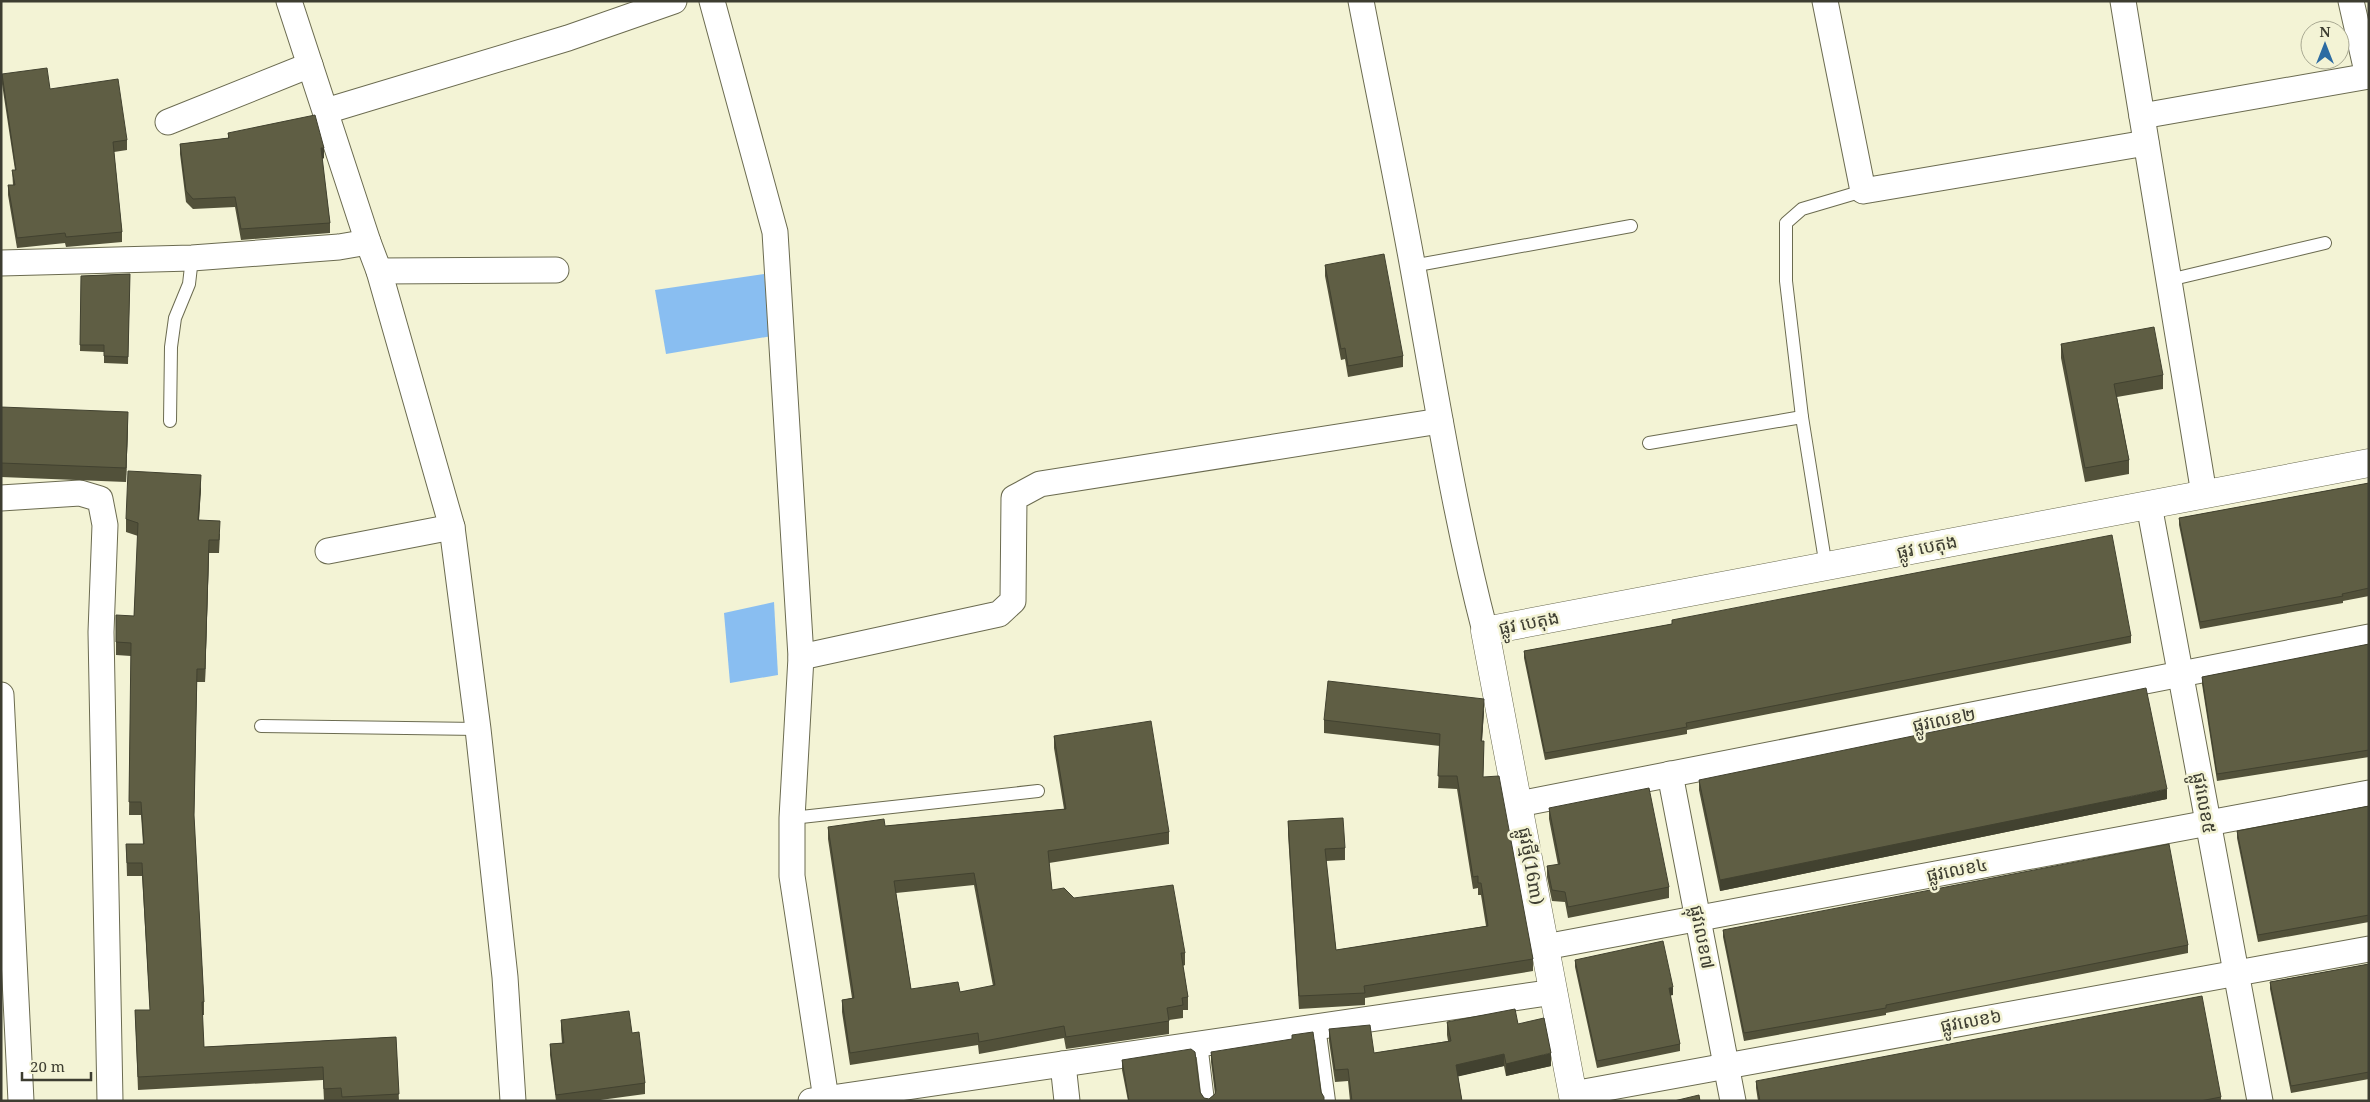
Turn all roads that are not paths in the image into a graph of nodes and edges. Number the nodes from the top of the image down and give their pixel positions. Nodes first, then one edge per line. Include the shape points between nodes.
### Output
1 (289, 1) edge
2 (674, 1) edge
3 (712, 1) edge
4 (1361, 1) edge
5 (1825, 1) edge
6 (2123, 1) edge
7 (2351, 1) edge
8 (310, 65) junction
9 (2369, 76) edge
10 (326, 111) junction
11 (2142, 116) junction
12 (168, 122) dead end
13 (2146, 143) junction
14 (1863, 192) junction
15 (1632, 226) dead end
16 (368, 242) junction
17 (2325, 243) dead end
18 (192, 258) junction
19 (1, 263) edge
20 (1412, 266) junction
21 (556, 270) dead end
22 (379, 271) junction
23 (2169, 280) junction
24 (1802, 418) junction
25 (1440, 420) junction
26 (170, 421) dead end
27 (1649, 443) dead end
28 (2369, 463) edge
29 (2204, 494) junction
30 (1, 498) edge
31 (2149, 505) junction
32 (452, 527) junction
33 (328, 550) dead end
34 (1826, 566) junction
35 (1485, 631) junction
36 (2369, 637) edge
37 (801, 657) junction
38 (2181, 674) junction
39 (1, 695) edge
40 (261, 726) dead end
41 (478, 729) junction
42 (1670, 774) junction
43 (1038, 791) dead end
44 (2369, 792) edge
45 (1519, 804) junction
46 (792, 818) junction
47 (2208, 823) junction
48 (1698, 918) junction
49 (1545, 947) junction
50 (2369, 949) edge
51 (2236, 973) junction
52 (1554, 992) junction
53 (1319, 1026) junction
54 (1201, 1043) junction
55 (1063, 1064) junction
56 (1726, 1066) junction
57 (955, 1090) edge
58 (1574, 1097) edge
59 (818, 1100) edge
60 (21, 1101) edge
61 (110, 1101) edge
62 (514, 1101) edge
63 (1067, 1101) edge
64 (1208, 1101) edge
65 (1329, 1101) edge
66 (1733, 1101) edge
67 (2260, 1101) edge

1 - 8 street
2 - 10 street via 568,38
3 - 37 street via 775,232
4 - 20 street
5 - 14 street
6 - 11 street
7 - 9 street
8 - 10 street
8 - 12 street
9 - 11 street
10 - 16 street
11 - 13 street
13 - 14 street
13 - 23 street
14 - 24 lane via 1802,209 1786,223 1786,281
15 - 20 lane
16 - 18 street
16 - 22 street
17 - 23 lane
18 - 19 street
18 - 26 lane via 190,284 175,318 171,347
20 - 25 street
21 - 22 street
22 - 32 street
23 - 29 street
24 - 27 lane
24 - 34 lane
25 - 35 street
25 - 37 street via 1040,484 1014,498 1012,601 999,614
28 - 29 street, ផ្លូវ បេតុង
29 - 31 street, ផ្លូវ បេតុង
30 - 61 street via 80,493 100,499 105,525 101,632
31 - 34 street, ផ្លូវ បេតុង
31 - 38 street, ផ្លូវលេខ៥
32 - 33 street
32 - 41 street
34 - 35 street, ផ្លូវ បេតុង
35 - 45 street, ផ្លូវថ្មី(16m)
36 - 38 street, ផ្លូវលេខ២
37 - 46 street
38 - 42 street, ផ្លូវលេខ២
38 - 47 street, ផ្លូវលេខ៥
39 - 60 street
40 - 41 lane
41 - 62 street via 505,977
42 - 45 street, ផ្លូវលេខ២
42 - 48 street, ផ្លុវលេខ៧
43 - 46 lane
44 - 47 street, ផ្លូវលេខ៤
45 - 49 street, ផ្លូវថ្មី(16m)
46 - 59 street via 792,876
47 - 48 street, ផ្លូវលេខ៤
47 - 51 street, ផ្លូវលេខ៥
48 - 49 street, ផ្លូវលេខ៤
48 - 56 street, ផ្លុវលេខ៧
49 - 52 street, ផ្លូវថ្មី(16m)
50 - 51 street, ផ្លូវលេខ៦
51 - 56 street, ផ្លូវលេខ៦
51 - 67 street, ផ្លូវលេខ៥
52 - 53 street
52 - 58 street, ផ្លូវថ្មី(16m)
53 - 54 street
53 - 65 lane
54 - 55 street
54 - 64 lane
55 - 57 street
55 - 63 street
56 - 58 street, ផ្លូវលេខ៦
56 - 66 street, ផ្លុវលេខ៧
57 - 59 street

